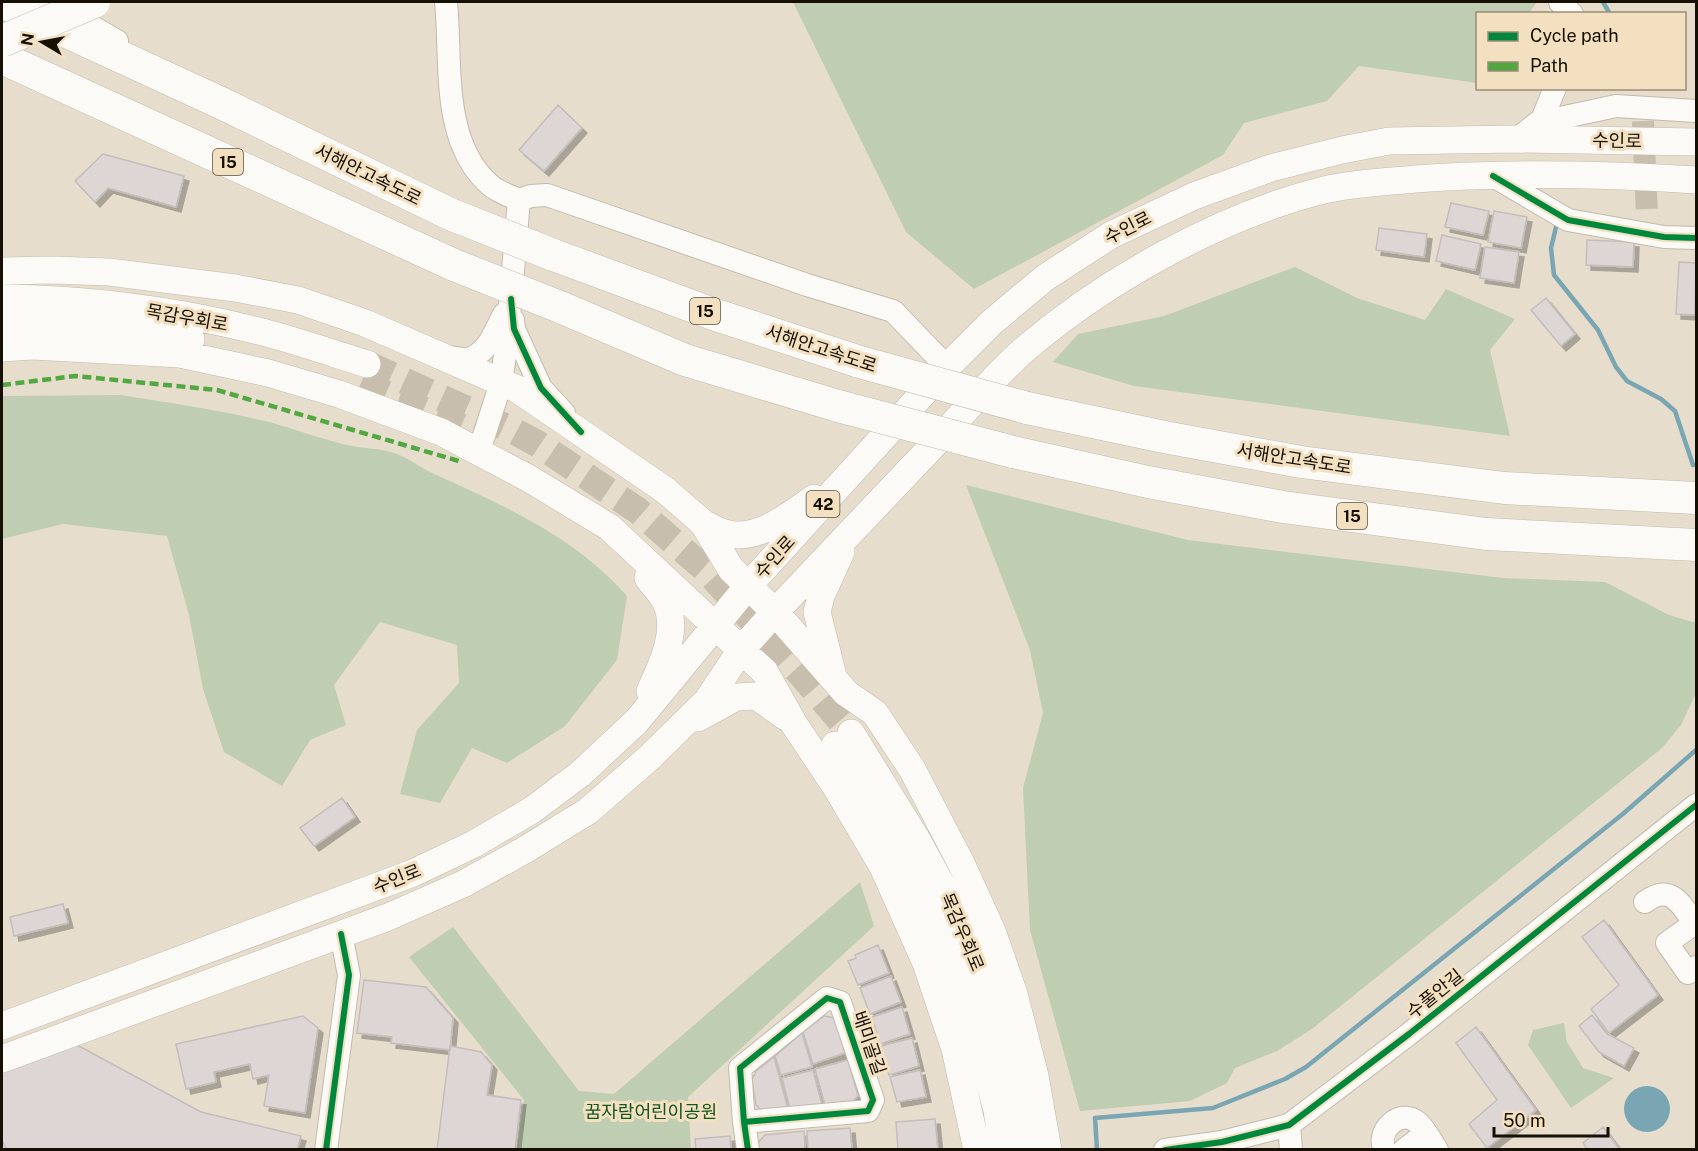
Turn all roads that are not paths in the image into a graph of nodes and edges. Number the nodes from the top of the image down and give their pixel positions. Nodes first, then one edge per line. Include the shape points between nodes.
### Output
1 (2, 2) edge
2 (50, 2) edge
3 (94, 2) edge
4 (446, 2) edge
5 (1560, 2) edge
6 (1572, 12) edge
7 (2, 41) edge
8 (2, 58) edge
9 (2, 70) edge
10 (65, 88) junction
11 (1554, 90) edge
12 (221, 103) junction
13 (1696, 111) edge
14 (1541, 123) junction
15 (1517, 139) junction
16 (1696, 141) edge
17 (1493, 176) junction
18 (1696, 180) edge
19 (519, 200) junction
20 (1696, 238) edge
21 (2, 271) edge
22 (2, 298) edge
23 (511, 299) junction
24 (2, 322) edge
25 (2, 348) edge
26 (436, 355) junction
27 (948, 367) junction
28 (501, 383) junction
29 (581, 432) junction
30 (480, 451) junction
31 (854, 470) junction
32 (1696, 498) edge
33 (703, 523) junction
34 (609, 527) junction
35 (849, 533) junction
36 (1696, 545) edge
37 (748, 586) junction
38 (775, 612) junction
39 (715, 625) junction
40 (741, 650) junction
41 (834, 678) junction
42 (636, 722) junction
43 (794, 724) junction
44 (679, 728) junction
45 (1696, 805) edge
46 (1645, 902) dead end
47 (1696, 925) edge
48 (341, 934) junction
49 (1696, 967) edge
50 (2, 1026) edge
51 (2, 1059) edge
52 (744, 1122) junction
53 (1289, 1125) junction
54 (1431, 1142) edge
55 (330, 1149) edge
56 (748, 1149) edge
57 (977, 1149) edge
58 (1004, 1149) edge
59 (1026, 1149) edge
60 (1048, 1149) edge
61 (1166, 1149) edge
62 (1291, 1149) edge
63 (1385, 1149) edge
64 (1404, 1149) edge

1 - 12 highway, 서해안고속도로 / 15
2 - 12 street
3 - 7 highway, bridge
4 - 19 street via 449,86 459,133 473,165 491,186
5 - 6 street
8 - 10 highway, 15
9 - 10 highway
10 - 36 highway, 15, bridge via 454,265 685,360 838,406 1012,452 1283,507 1486,534
11 - 14 street
12 - 32 highway, 서해안고속도로 / 15, bridge via 450,214 551,254 713,314 860,362 1028,408 1301,462 1504,488
13 - 14 street via 1643,114 1616,106
14 - 15 street
15 - 16 main road, 수인로 / 42
15 - 27 main road, 수인로 / 42 via 1389,141 1271,168 1194,196 1111,235 1046,277 992,322
17 - 18 main road, 수인로 / 42
17 - 20 street via 1568,220 1646,224 1664,237
17 - 35 main road, 수인로 / 42 via 1326,190 1277,204 1141,268 1076,309 1023,351
19 - 23 street
19 - 27 street via 547,195 893,311
21 - 26 main road via 109,272 298,300 365,323
22 - 24 main road, 목감우회로 via 91,302 173,314 269,334 364,373 174,336 89,324
23 - 26 street via 485,347 467,359
23 - 28 street
23 - 29 street via 514,329 541,388
25 - 30 main road via 111,349 220,361 339,394
26 - 28 main road
27 - 31 main road, 수인로 / 42
28 - 29 main road via 518,389
28 - 30 street
29 - 33 main road via 665,490
30 - 34 main road
31 - 33 main road via 778,524 752,533 727,534
31 - 37 main road, 수인로 / 42
33 - 37 main road via 731,570
34 - 39 main road
34 - 42 main road via 666,601 671,626 663,664
35 - 38 main road, 수인로 / 42
35 - 41 main road via 817,612
37 - 38 main road
37 - 39 main road, 수인로 / 42
38 - 40 main road, 수인로 / 42
38 - 41 main road
39 - 40 main road
39 - 42 main road, 수인로 / 42
40 - 43 main road via 765,672
40 - 44 main road, 수인로 / 42 via 707,701
41 - 60 main road via 846,693 875,713 912,769 984,912 1019,1015
42 - 50 main road, 수인로 / 42 via 580,774 532,810 474,844 413,873
43 - 44 main road via 756,696 736,697
43 - 57 main road via 883,867 926,963 955,1049
44 - 48 main road, 수인로 / 42 via 588,811 524,851 463,884
45 - 53 street, 수풀안길
46 - 47 street via 1657,894 1669,895 1680,902
47 - 49 street via 1667,943 1688,973
48 - 51 main road, 수인로 / 42
48 - 55 street via 350,975
52 - 52 street, 배미골길 via 740,1068 827,998 840,1002 873,1100 868,1111
52 - 56 street, 배미골길
53 - 61 street, 수풀안길 via 1222,1142
53 - 62 street
54 - 63 street via 1418,1122 1396,1119 1386,1126 1382,1146
54 - 64 street
58 - 59 main road, 목감우회로 via 974,1023 951,956 843,739 916,838 954,908 998,1016

